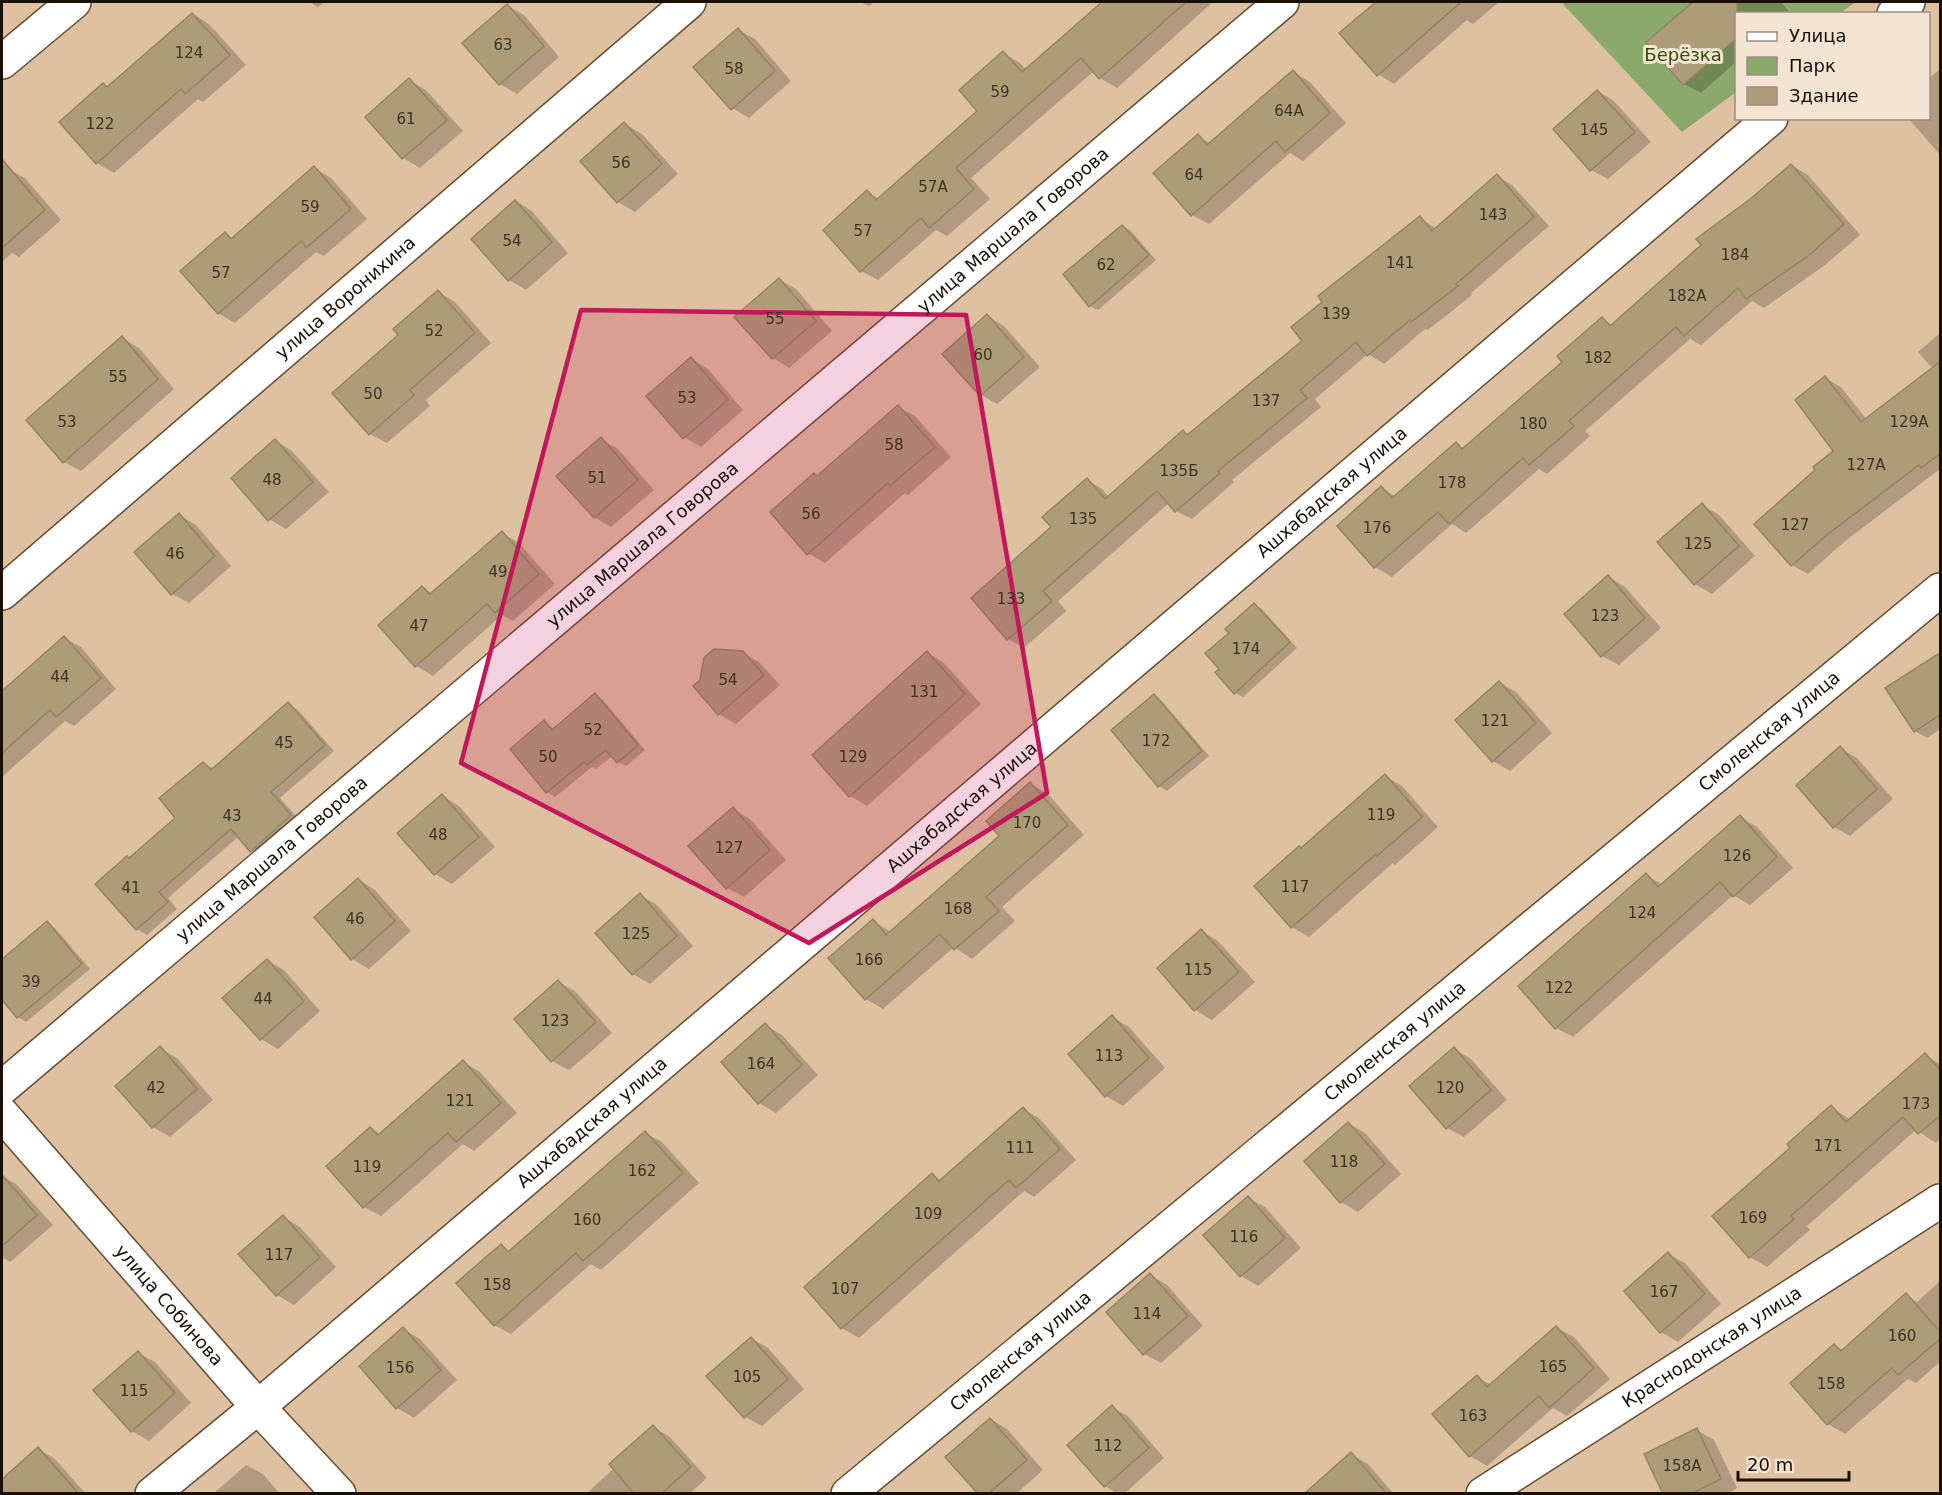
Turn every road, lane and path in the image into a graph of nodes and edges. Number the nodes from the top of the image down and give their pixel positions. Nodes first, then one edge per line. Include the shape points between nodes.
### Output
1 (74, 2) edge
2 (688, 2) edge
3 (1282, 2) edge
4 (1908, 2) edge
5 (1896, 12) edge
6 (2, 62) edge
7 (1769, 120) edge
8 (1941, 590) edge
9 (2, 593) edge
10 (2, 1088) edge
11 (2, 1114) edge
12 (1941, 1201) edge
13 (258, 1407) junction
14 (152, 1494) edge
15 (339, 1494) edge
16 (848, 1494) edge
17 (1483, 1494) edge

1 - 6 street
2 - 9 street, улица Воронихина
3 - 10 street, улица Маршала Говорова
4 - 5 street
7 - 13 street, Ашхабадская улица
8 - 16 street, Смоленская улица
11 - 13 street, улица Собинова
12 - 17 street, Краснодонская улица
13 - 14 street, Ашхабадская улица
13 - 15 street, улица Собинова

